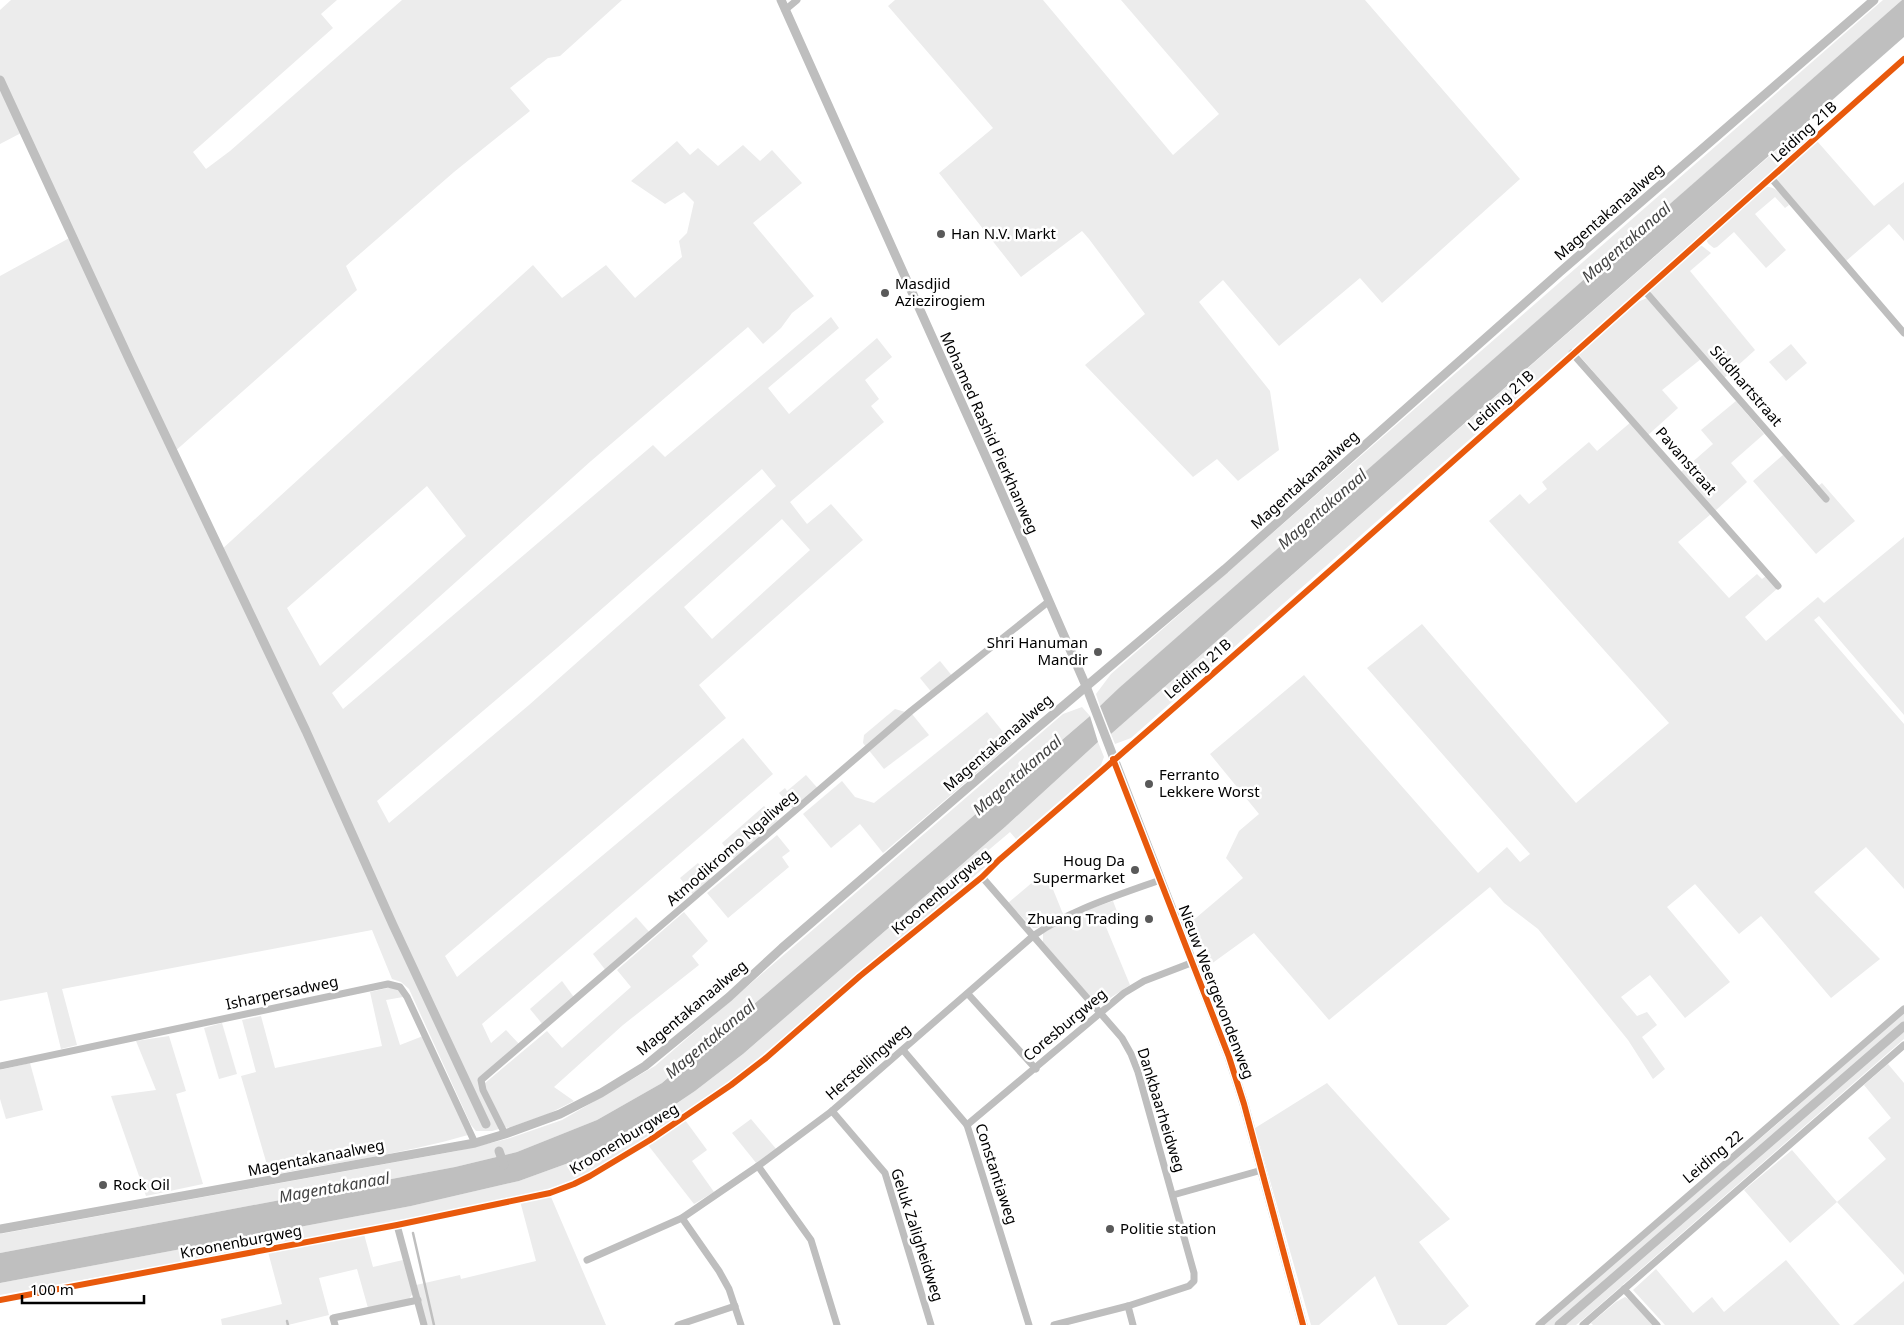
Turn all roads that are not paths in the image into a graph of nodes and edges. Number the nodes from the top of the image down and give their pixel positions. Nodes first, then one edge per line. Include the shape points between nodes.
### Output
1 (781, 0) edge
2 (797, 0) edge
3 (1874, 0) edge
4 (785, 10) junction
5 (1904, 60) edge
6 (1771, 178) junction
7 (1644, 290) junction
8 (1904, 333) edge
9 (1572, 353) junction
10 (1826, 499) dead end
11 (1778, 586) dead end
12 (1048, 602) junction
13 (1086, 686) junction
14 (1113, 759) junction
15 (982, 877) junction
16 (1160, 880) junction
17 (1034, 936) junction
18 (1191, 963) junction
19 (968, 994) junction
20 (1904, 1009) edge
21 (1102, 1012) junction
22 (1904, 1045) edge
23 (903, 1050) junction
24 (0, 1066) edge
25 (1036, 1068) junction
26 (832, 1111) junction
27 (967, 1125) junction
28 (505, 1134) junction
29 (475, 1143) junction
30 (758, 1166) junction
31 (1262, 1170) junction
32 (1173, 1195) junction
33 (682, 1218) junction
34 (397, 1225) junction
35 (0, 1229) edge
36 (587, 1260) dead end
37 (1624, 1289) junction
38 (0, 1300) edge
39 (418, 1300) junction
40 (735, 1306) junction
41 (1128, 1306) junction
42 (335, 1325) edge
43 (424, 1325) edge
44 (678, 1325) edge
45 (741, 1325) edge
46 (836, 1325) edge
47 (931, 1325) edge
48 (1028, 1325) edge
49 (1054, 1325) edge
50 (1133, 1325) edge
51 (1303, 1325) edge
52 (1539, 1325) edge
53 (1583, 1325) edge
54 (1657, 1325) edge

1 - 4 street, Mohamed Rashid Pierkhanweg
2 - 4 street
3 - 13 street, Magentakanaalweg via 1225,569
4 - 12 street, Mohamed Rashid Pierkhanweg
5 - 6 street, Leiding 21B
6 - 7 street, Leiding 21B
6 - 8 street
7 - 9 street, Leiding 21B
7 - 10 street, Siddhartstraat
9 - 11 street, Pavanstraat
9 - 14 street, Leiding 21B via 1441,473
12 - 13 street, Mohamed Rashid Pierkhanweg
12 - 28 street, Atmodikromo Ngaliweg via 911,710 482,1080 483,1090
13 - 14 street, Nieuw Weergevondenweg
13 - 28 street, Magentakanaalweg via 729,997 645,1066 560,1114
14 - 15 street, Kroonenburgweg
14 - 16 street, Nieuw Weergevondenweg
15 - 17 street, Dankbaarheidweg
15 - 34 street, Kroonenburgweg via 732,1085 597,1172 550,1193
16 - 17 street, Herstellingweg via 1081,908
16 - 18 street, Nieuw Weergevondenweg
17 - 19 street, Herstellingweg
17 - 21 street, Dankbaarheidweg
18 - 21 street, Coresburgweg via 1144,981
18 - 31 street, Nieuw Weergevondenweg via 1229,1057
19 - 23 street, Herstellingweg
19 - 25 street
20 - 52 street, Leiding 22
21 - 25 street, Coresburgweg
21 - 32 street, Dankbaarheidweg via 1131,1054
22 - 37 street
23 - 26 street, Herstellingweg
23 - 27 street, Constantiaweg
24 - 29 street, Isharpersadweg via 388,984 400,987 407,997
25 - 27 street, Coresburgweg
26 - 30 street, Herstellingweg
26 - 47 street, Geluk Zaligheidweg via 884,1173
27 - 48 street, Constantiaweg
28 - 29 street, Magentakanaalweg
29 - 35 street, Magentakanaalweg
30 - 33 street, Herstellingweg
30 - 46 street via 811,1240
31 - 32 street
31 - 51 street, Nieuw Weergevondenweg
32 - 41 street, Dankbaarheidweg via 1194,1281 1189,1286
33 - 36 street, Herstellingweg
33 - 40 street via 719,1271
34 - 38 street, Kroonenburgweg
34 - 39 street
37 - 53 street
37 - 54 street
39 - 42 street via 333,1318
39 - 43 street
40 - 44 street
40 - 45 street
41 - 49 street
41 - 50 street

